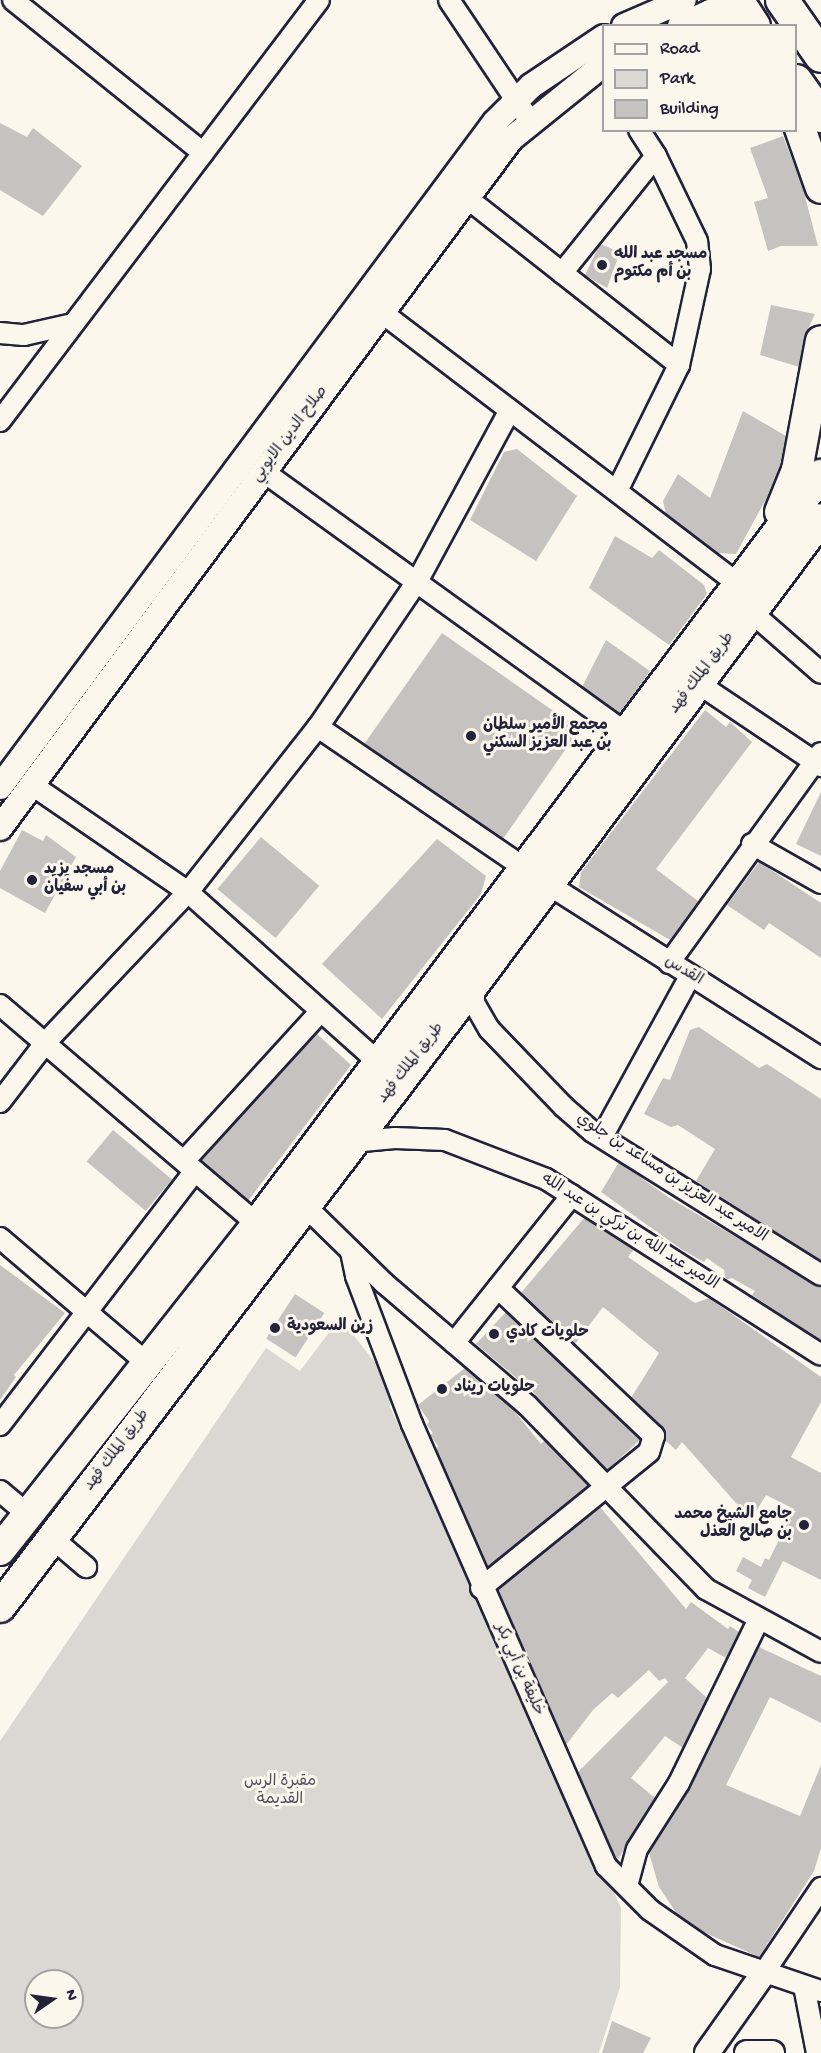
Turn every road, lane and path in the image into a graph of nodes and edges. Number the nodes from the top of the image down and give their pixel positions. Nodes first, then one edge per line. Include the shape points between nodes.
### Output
1 (13, 0) edge
2 (319, 0) edge
3 (450, 0) edge
4 (684, 0) edge
5 (737, 0) edge
6 (785, 5) edge
7 (629, 24) edge
8 (684, 24) edge
9 (745, 24) edge
10 (753, 24) edge
11 (602, 38) edge
12 (821, 39) edge
13 (821, 56) edge
14 (602, 69) edge
15 (797, 84) edge
16 (517, 100) junction
17 (821, 116) edge
18 (530, 121) junction
19 (797, 122) edge
20 (640, 132) edge
21 (203, 153) junction
22 (656, 156) junction
23 (821, 188) edge
24 (467, 198) junction
25 (562, 273) junction
26 (373, 306) junction
27 (73, 324) junction
28 (0, 333) edge
29 (821, 341) edge
30 (680, 365) junction
31 (510, 410) junction
32 (0, 421) edge
33 (264, 472) junction
34 (821, 475) edge
35 (617, 491) junction
36 (821, 519) edge
37 (759, 560) junction
38 (418, 580) junction
39 (745, 598) junction
40 (821, 673) edge
41 (696, 682) junction
42 (318, 727) junction
43 (627, 734) junction
44 (819, 760) edge
45 (32, 785) junction
46 (0, 787) edge
47 (0, 828) edge
48 (752, 844) junction
49 (536, 876) junction
50 (821, 883) edge
51 (188, 892) junction
52 (669, 963) junction
53 (690, 976) junction
54 (474, 984) junction
55 (0, 1005) edge
56 (321, 1011) junction
57 (46, 1042) junction
58 (821, 1058) edge
59 (379, 1063) junction
60 (0, 1102) edge
61 (602, 1137) junction
62 (352, 1142) junction
63 (190, 1166) junction
64 (572, 1195) junction
65 (304, 1205) junction
66 (258, 1224) junction
67 (0, 1238) edge
68 (351, 1252) junction
69 (821, 1275) edge
70 (498, 1288) junction
71 (86, 1311) junction
72 (454, 1343) junction
73 (821, 1355) edge
74 (157, 1366) junction
75 (0, 1425) edge
76 (605, 1487) junction
77 (0, 1491) edge
78 (27, 1514) junction
79 (52, 1538) junction
80 (0, 1550) edge
81 (86, 1567) dead end
82 (482, 1588) junction
83 (0, 1607) edge
84 (758, 1621) junction
85 (821, 1652) edge
86 (627, 1886) junction
87 (821, 1888) edge
88 (763, 1974) junction
89 (812, 1989) edge
90 (707, 2053) edge
91 (747, 2053) edge
92 (772, 2053) edge
93 (817, 2053) edge

1 - 21 street
2 - 21 street
3 - 16 street
4 - 7 street
5 - 10 highway
6 - 12 main road
6 - 13 highway
8 - 9 street via 710,12 722,12
11 - 16 street, صلاح الدين الايوبي via 531,86
14 - 18 street, صلاح الدين الايوبي
15 - 17 highway
16 - 18 street
16 - 26 street, صلاح الدين الايوبي via 495,122
18 - 24 street, صلاح الدين الايوبي via 511,139
19 - 23 main road
20 - 22 street
21 - 27 street
22 - 25 street
22 - 30 street via 698,250 697,295
24 - 25 street
24 - 26 street, صلاح الدين الايوبي
25 - 30 street
26 - 31 street
26 - 33 street, صلاح الدين الايوبي
26 - 46 street, صلاح الدين الايوبي
27 - 28 street via 24,335
27 - 32 street
29 - 37 main road via 797,470
30 - 35 street
31 - 35 street
31 - 38 street
33 - 38 street
33 - 45 street, صلاح الدين الايوبي
34 - 37 main road, طريق الملك فهد
35 - 39 street
36 - 39 main road, طريق الملك فهد
37 - 39 main road, طريق الملك فهد
38 - 42 street
38 - 43 street
39 - 40 street
39 - 41 main road, طريق الملك فهد
39 - 43 main road, طريق الملك فهد
41 - 44 street
41 - 49 main road, طريق الملك فهد
42 - 49 street, القدس
42 - 51 street
43 - 49 main road, طريق الملك فهد
44 - 48 street
45 - 47 street, صلاح الدين الايوبي
45 - 51 street
48 - 50 street
48 - 52 street
49 - 52 street, القدس
49 - 54 main road, طريق الملك فهد
49 - 59 main road, طريق الملك فهد
51 - 56 street
51 - 57 street
52 - 53 street, القدس
53 - 58 street, القدس
53 - 61 street
54 - 61 street, الامير عبد العزيز بن مساعد بن جلوي via 474,1003 501,1044 564,1107
54 - 62 main road, طريق الملك فهد
55 - 57 street
56 - 59 street
56 - 63 street
57 - 60 street
57 - 63 street
59 - 66 main road, طريق الملك فهد
61 - 69 street, الامير عبد العزيز بن مساعد بن جلوي
62 - 64 street, الامير عبد الله بن تركي بن عبد الله via 395,1138 445,1140 546,1179
62 - 65 main road, طريق الملك فهد
63 - 66 street
63 - 71 street
64 - 70 street
64 - 73 street, الامير عبد الله بن تركي بن عبد الله
65 - 68 street
65 - 74 main road, طريق الملك فهد
66 - 74 main road, طريق الملك فهد
67 - 71 street
68 - 72 street
68 - 82 street, خليفة بن أبي بكر via 356,1276 412,1424
70 - 72 street
70 - 76 street via 654,1436 649,1452
71 - 74 street
71 - 75 street
72 - 76 street via 527,1405
74 - 78 main road, طريق الملك فهد
74 - 79 main road, طريق الملك فهد
76 - 82 street
76 - 84 street via 706,1589
77 - 78 street
78 - 80 main road, طريق الملك فهد
79 - 81 street
79 - 83 main road, طريق الملك فهد
82 - 86 street, خليفة بن أبي بكر via 606,1866
84 - 85 street
84 - 86 street via 679,1783 637,1849
86 - 88 street, خليفة بن أبي بكر via 650,1910 715,1955
87 - 88 street
88 - 89 street, خليفة بن أبي بكر
88 - 90 street
89 - 93 street
91 - 92 street

